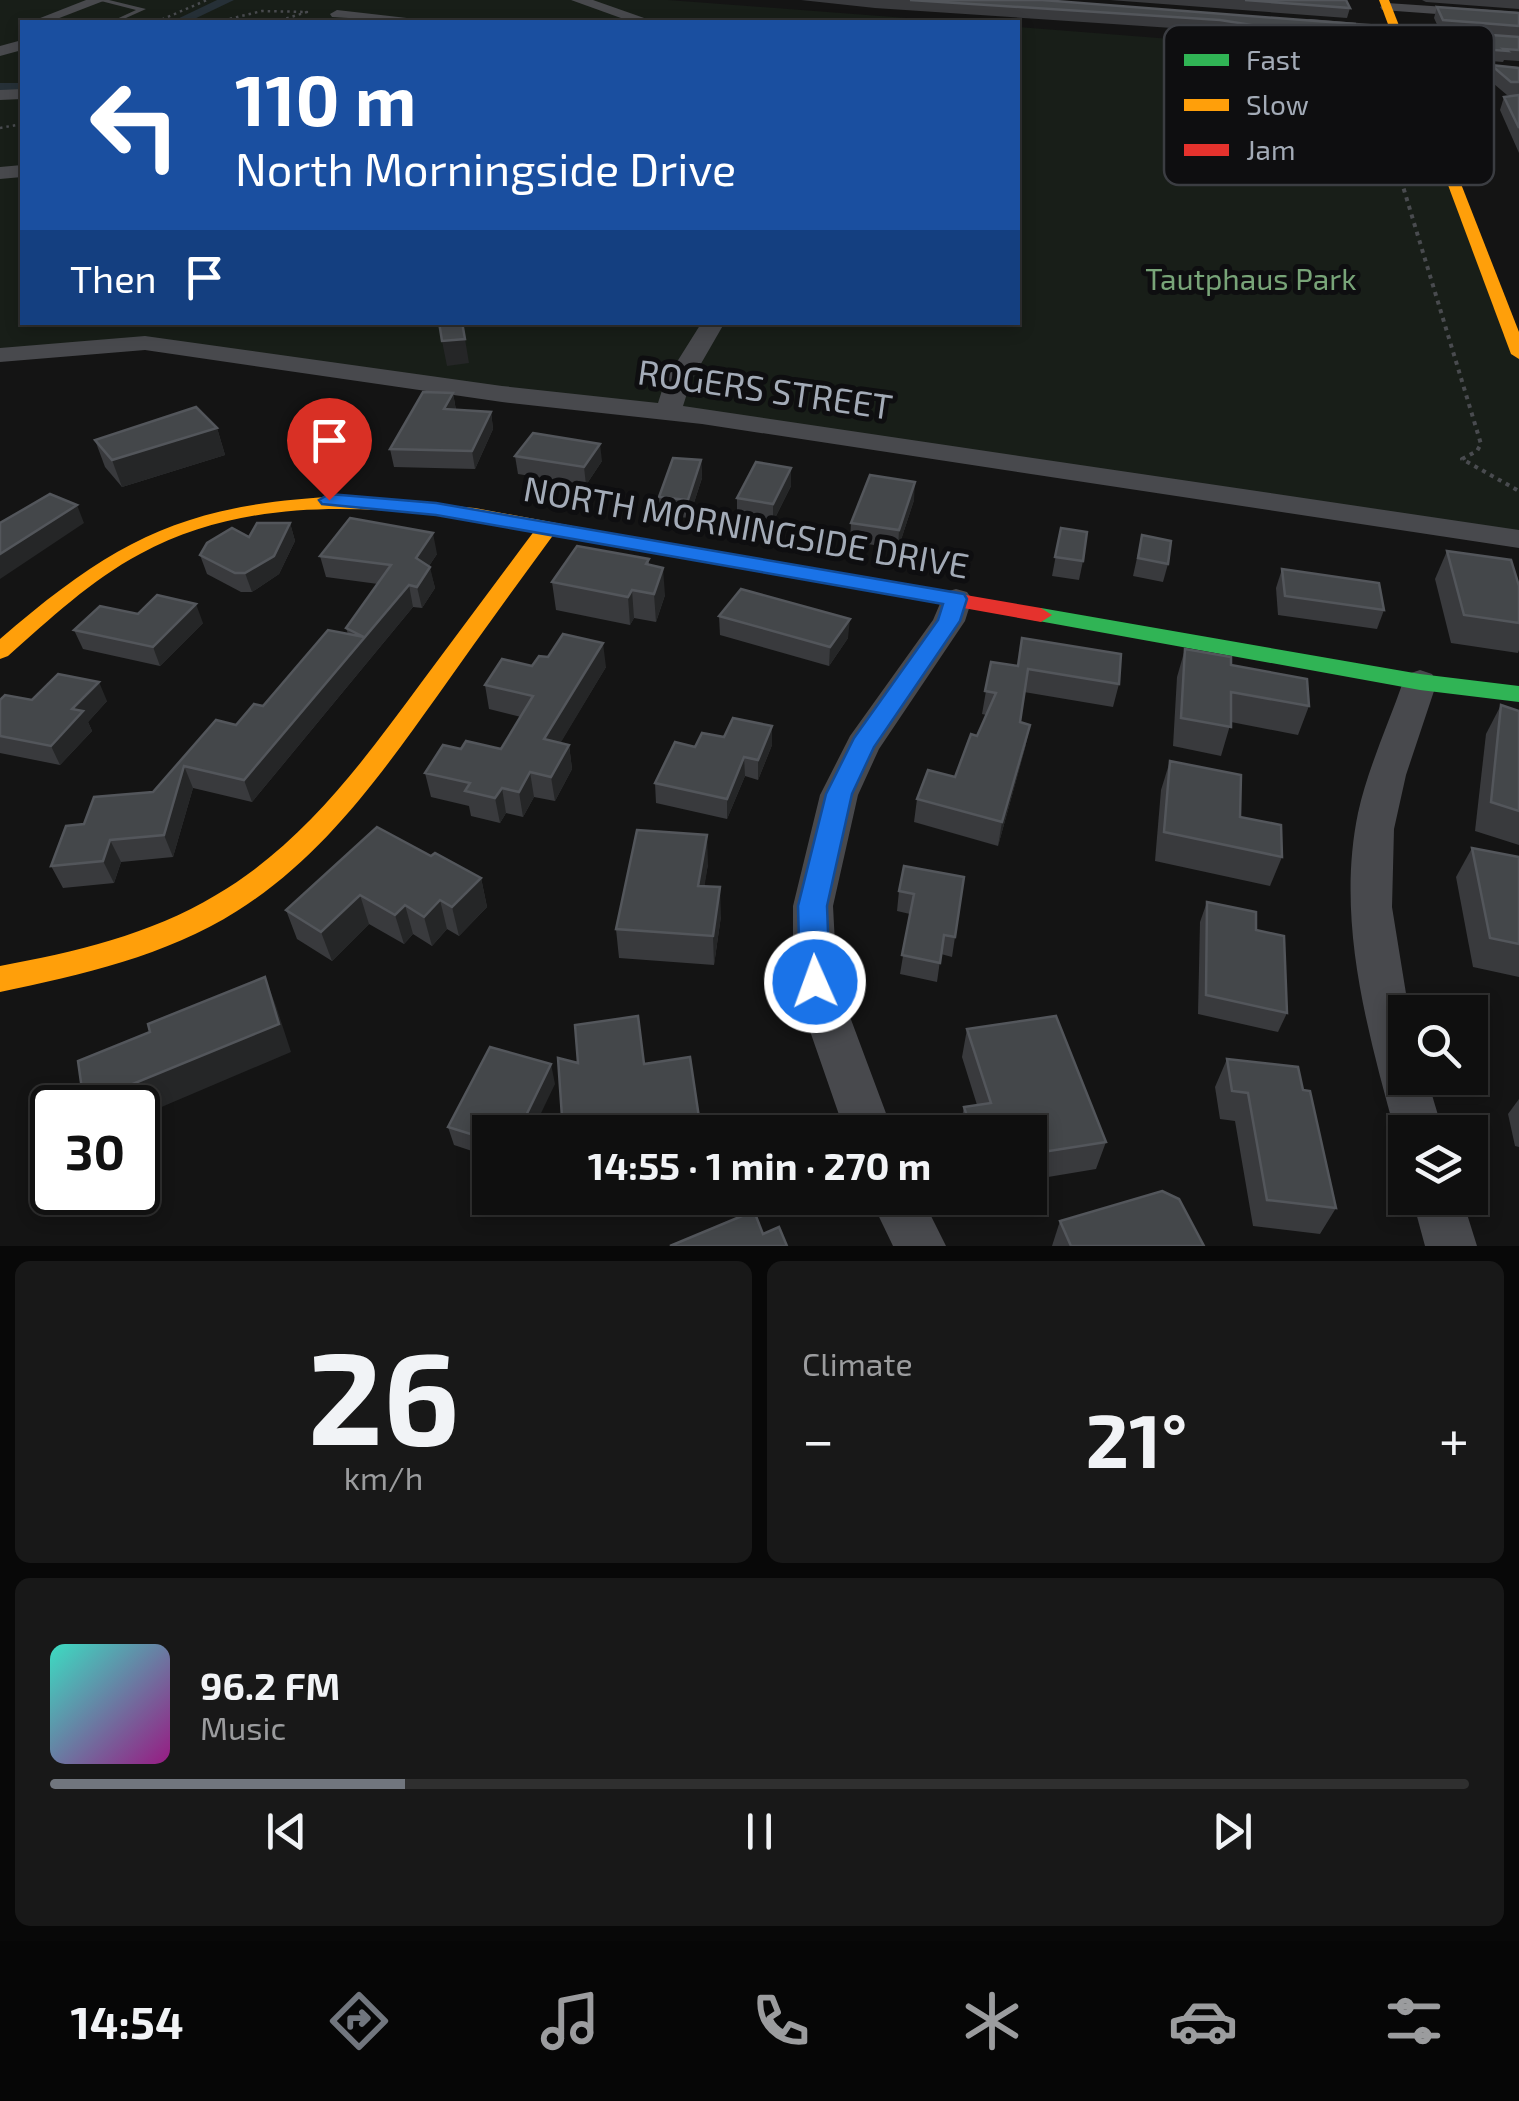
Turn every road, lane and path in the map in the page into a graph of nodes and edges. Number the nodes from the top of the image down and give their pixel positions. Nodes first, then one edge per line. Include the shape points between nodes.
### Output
1 (100, 0) edge
2 (207, 0) edge
3 (578, 0) edge
4 (1386, 4) edge
5 (335, 12) edge
6 (1519, 16) edge
7 (44, 20) edge
8 (118, 20) edge
9 (161, 20) edge
10 (222, 20) edge
11 (281, 20) edge
12 (392, 20) edge
13 (635, 20) edge
14 (1298, 22) edge
15 (1327, 25) edge
16 (1494, 71) edge
17 (1519, 72) edge
18 (1402, 185) edge
19 (1451, 185) edge
20 (704, 327) edge
21 (1514, 329) edge
22 (1519, 354) edge
23 (0, 355) edge
24 (668, 412) junction
25 (1519, 491) edge
26 (546, 530) junction
27 (1519, 538) edge
28 (956, 599) junction
29 (0, 651) edge
30 (1420, 682) junction
31 (1519, 694) edge
32 (0, 979) edge
33 (863, 1115) edge
34 (1414, 1115) edge
35 (904, 1215) edge
36 (1442, 1215) edge
37 (920, 1246) edge
38 (1451, 1246) edge

1 - 7 street
1 - 8 lane via 143,9
2 - 9 path
3 - 13 street
4 - 6 street
5 - 12 street
10 - 11 path via 244,12 307,12
14 - 15 street
16 - 17 street
18 - 25 path via 1480,444 1462,458
19 - 21 street
20 - 24 street
21 - 22 street
23 - 24 street, ROGERS STREET via 145,342
24 - 27 street, ROGERS STREET
26 - 28 street, NORTH MORNINGSIDE DRIVE
26 - 29 street, NORTH MORNINGSIDE DRIVE via 379,502 285,502 217,513 149,537 102,564
26 - 32 street via 382,753 300,850 202,917 134,947
28 - 30 street, NORTH MORNINGSIDE DRIVE
28 - 33 street via 949,621 862,744 839,794 813,906 815,982
30 - 31 street, NORTH MORNINGSIDE DRIVE
30 - 34 street via 1375,826 1370,918 1380,994
35 - 37 street
36 - 38 street

